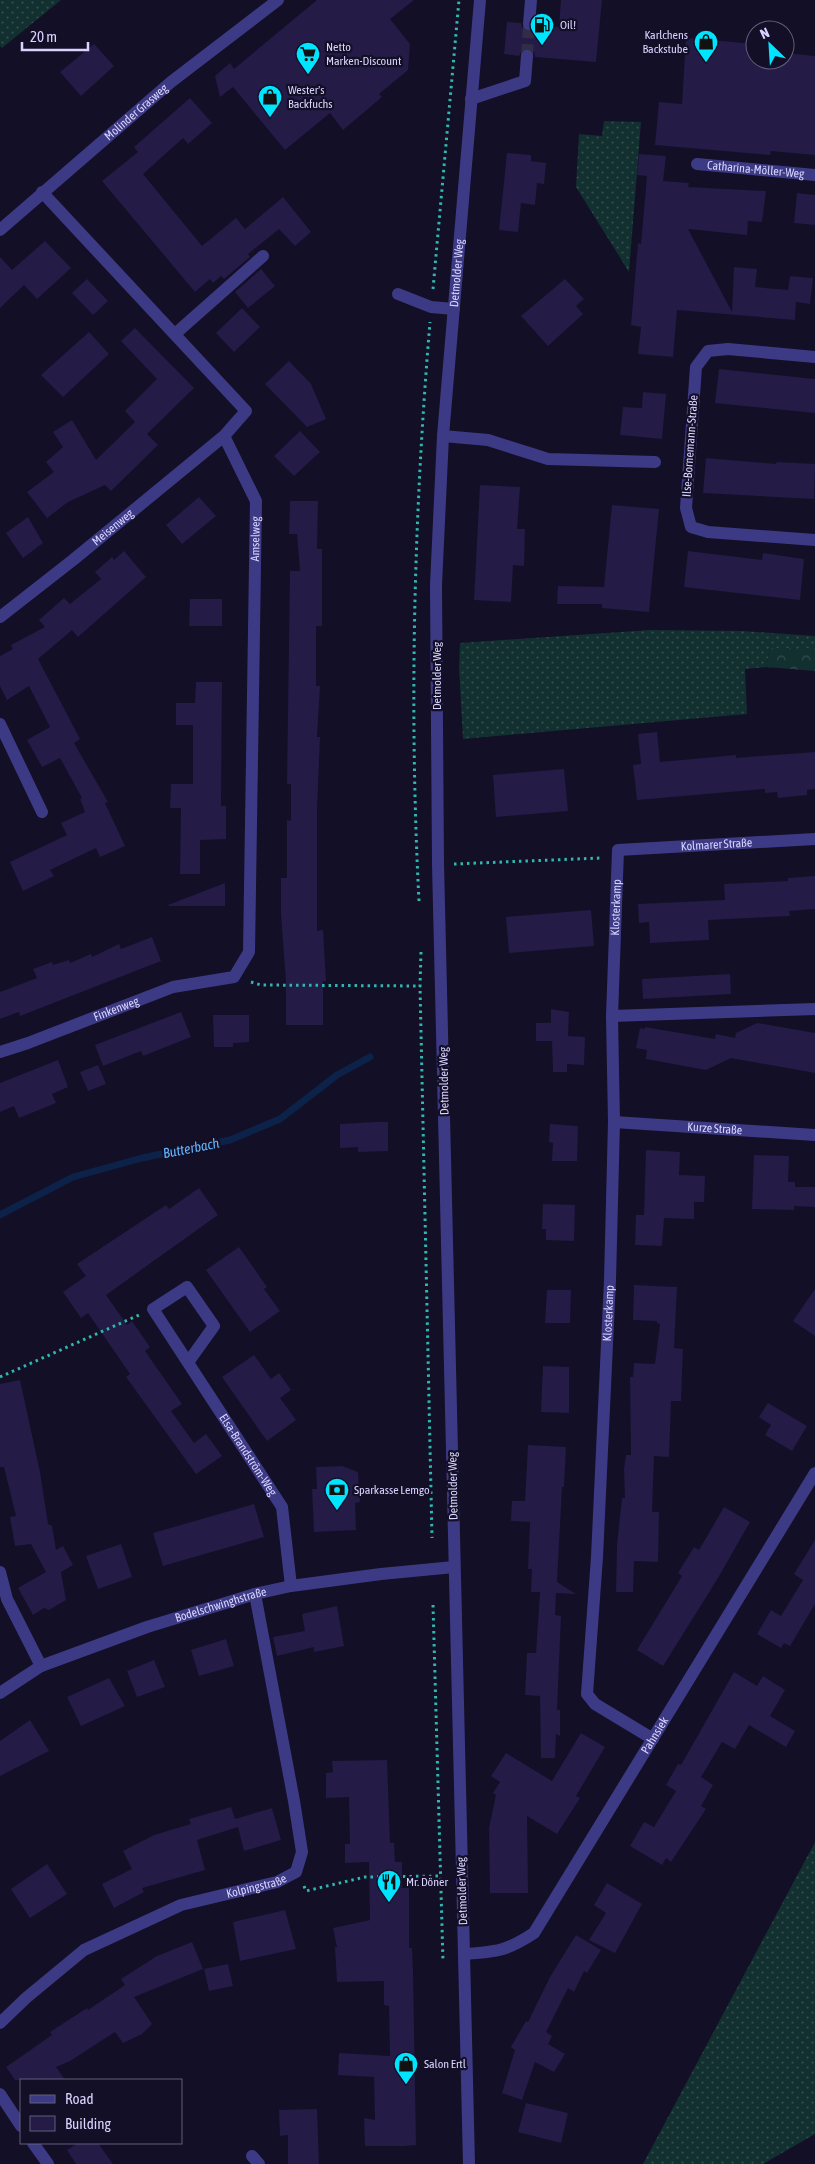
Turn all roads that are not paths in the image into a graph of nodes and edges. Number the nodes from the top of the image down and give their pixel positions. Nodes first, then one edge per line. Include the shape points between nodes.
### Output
1 (278, 0) edge
2 (480, 0) edge
3 (530, 0) edge
4 (529, 24) tunnel mouth
5 (527, 56) tunnel mouth
6 (471, 99) junction
7 (697, 164) dead end
8 (815, 175) edge
9 (42, 192) junction
10 (0, 230) edge
11 (263, 256) dead end
12 (398, 294) dead end
13 (454, 309) junction
14 (175, 334) junction
15 (815, 357) edge
16 (224, 436) junction
17 (443, 436) junction
18 (656, 462) dead end
19 (815, 540) edge
20 (0, 617) edge
21 (0, 724) edge
22 (42, 812) dead end
23 (815, 839) edge
24 (618, 854) joint
25 (234, 977) joint
26 (815, 1008) edge
27 (612, 1016) junction
28 (0, 1052) edge
29 (614, 1122) junction
30 (815, 1135) edge
31 (189, 1361) junction
32 (815, 1473) edge
33 (454, 1567) junction
34 (0, 1572) edge
35 (291, 1586) junction
36 (255, 1594) junction
37 (41, 1666) junction
38 (0, 1693) edge
39 (653, 1739) junction
40 (464, 1954) junction
41 (0, 2023) edge
42 (0, 2094) edge
43 (20, 2124) edge
44 (34, 2144) edge
45 (48, 2164) edge
46 (469, 2164) edge

1 - 9 street, Molinder Grasweg via 171,82
2 - 6 street, Detmolder Weg
3 - 4 street
5 - 6 street via 525,81
6 - 13 street, Detmolder Weg
7 - 8 street, Catharina-Möller-Weg
9 - 10 street, Molinder Grasweg
9 - 14 street
11 - 14 street
12 - 13 street via 431,308
13 - 17 street, Detmolder Weg
14 - 16 street via 246,411
15 - 19 street, Ilse-Bornemann-Straße via 728,349 708,351 696,367 686,508 691,526 708,532
16 - 20 street, Meisenweg
16 - 25 street, Amselweg via 256,501 249,952
17 - 18 street via 488,440 548,459
17 - 33 street, Detmolder Weg via 436,585 438,864
21 - 22 street
23 - 24 street, Kolmarer Straße
24 - 27 street, Klosterkamp
25 - 28 street, Finkenweg via 173,987
26 - 27 street
27 - 29 street, Klosterkamp
29 - 30 street, Kurze Straße
29 - 39 street, Klosterkamp via 609,1320 587,1694 595,1704
31 - 31 street, Elsa-Brandström-Weg via 153,1309 186,1287 214,1326
31 - 35 street, Elsa-Brandström-Weg via 282,1507
32 - 39 street, Pahnsiek
33 - 35 street, Bodelschwinghstraße
33 - 40 street, Detmolder Weg
34 - 37 street via 7,1599
35 - 36 street, Bodelschwinghstraße
36 - 37 street, Bodelschwinghstraße via 147,1627
36 - 41 street, Kolpingstraße via 296,1809 302,1852 296,1872 277,1882 181,1906 84,1950
37 - 38 street, Bodelschwinghstraße
39 - 40 street, Pahnsiek via 534,1933 502,1951
40 - 46 street, Detmolder Weg
42 - 43 street
44 - 45 street

